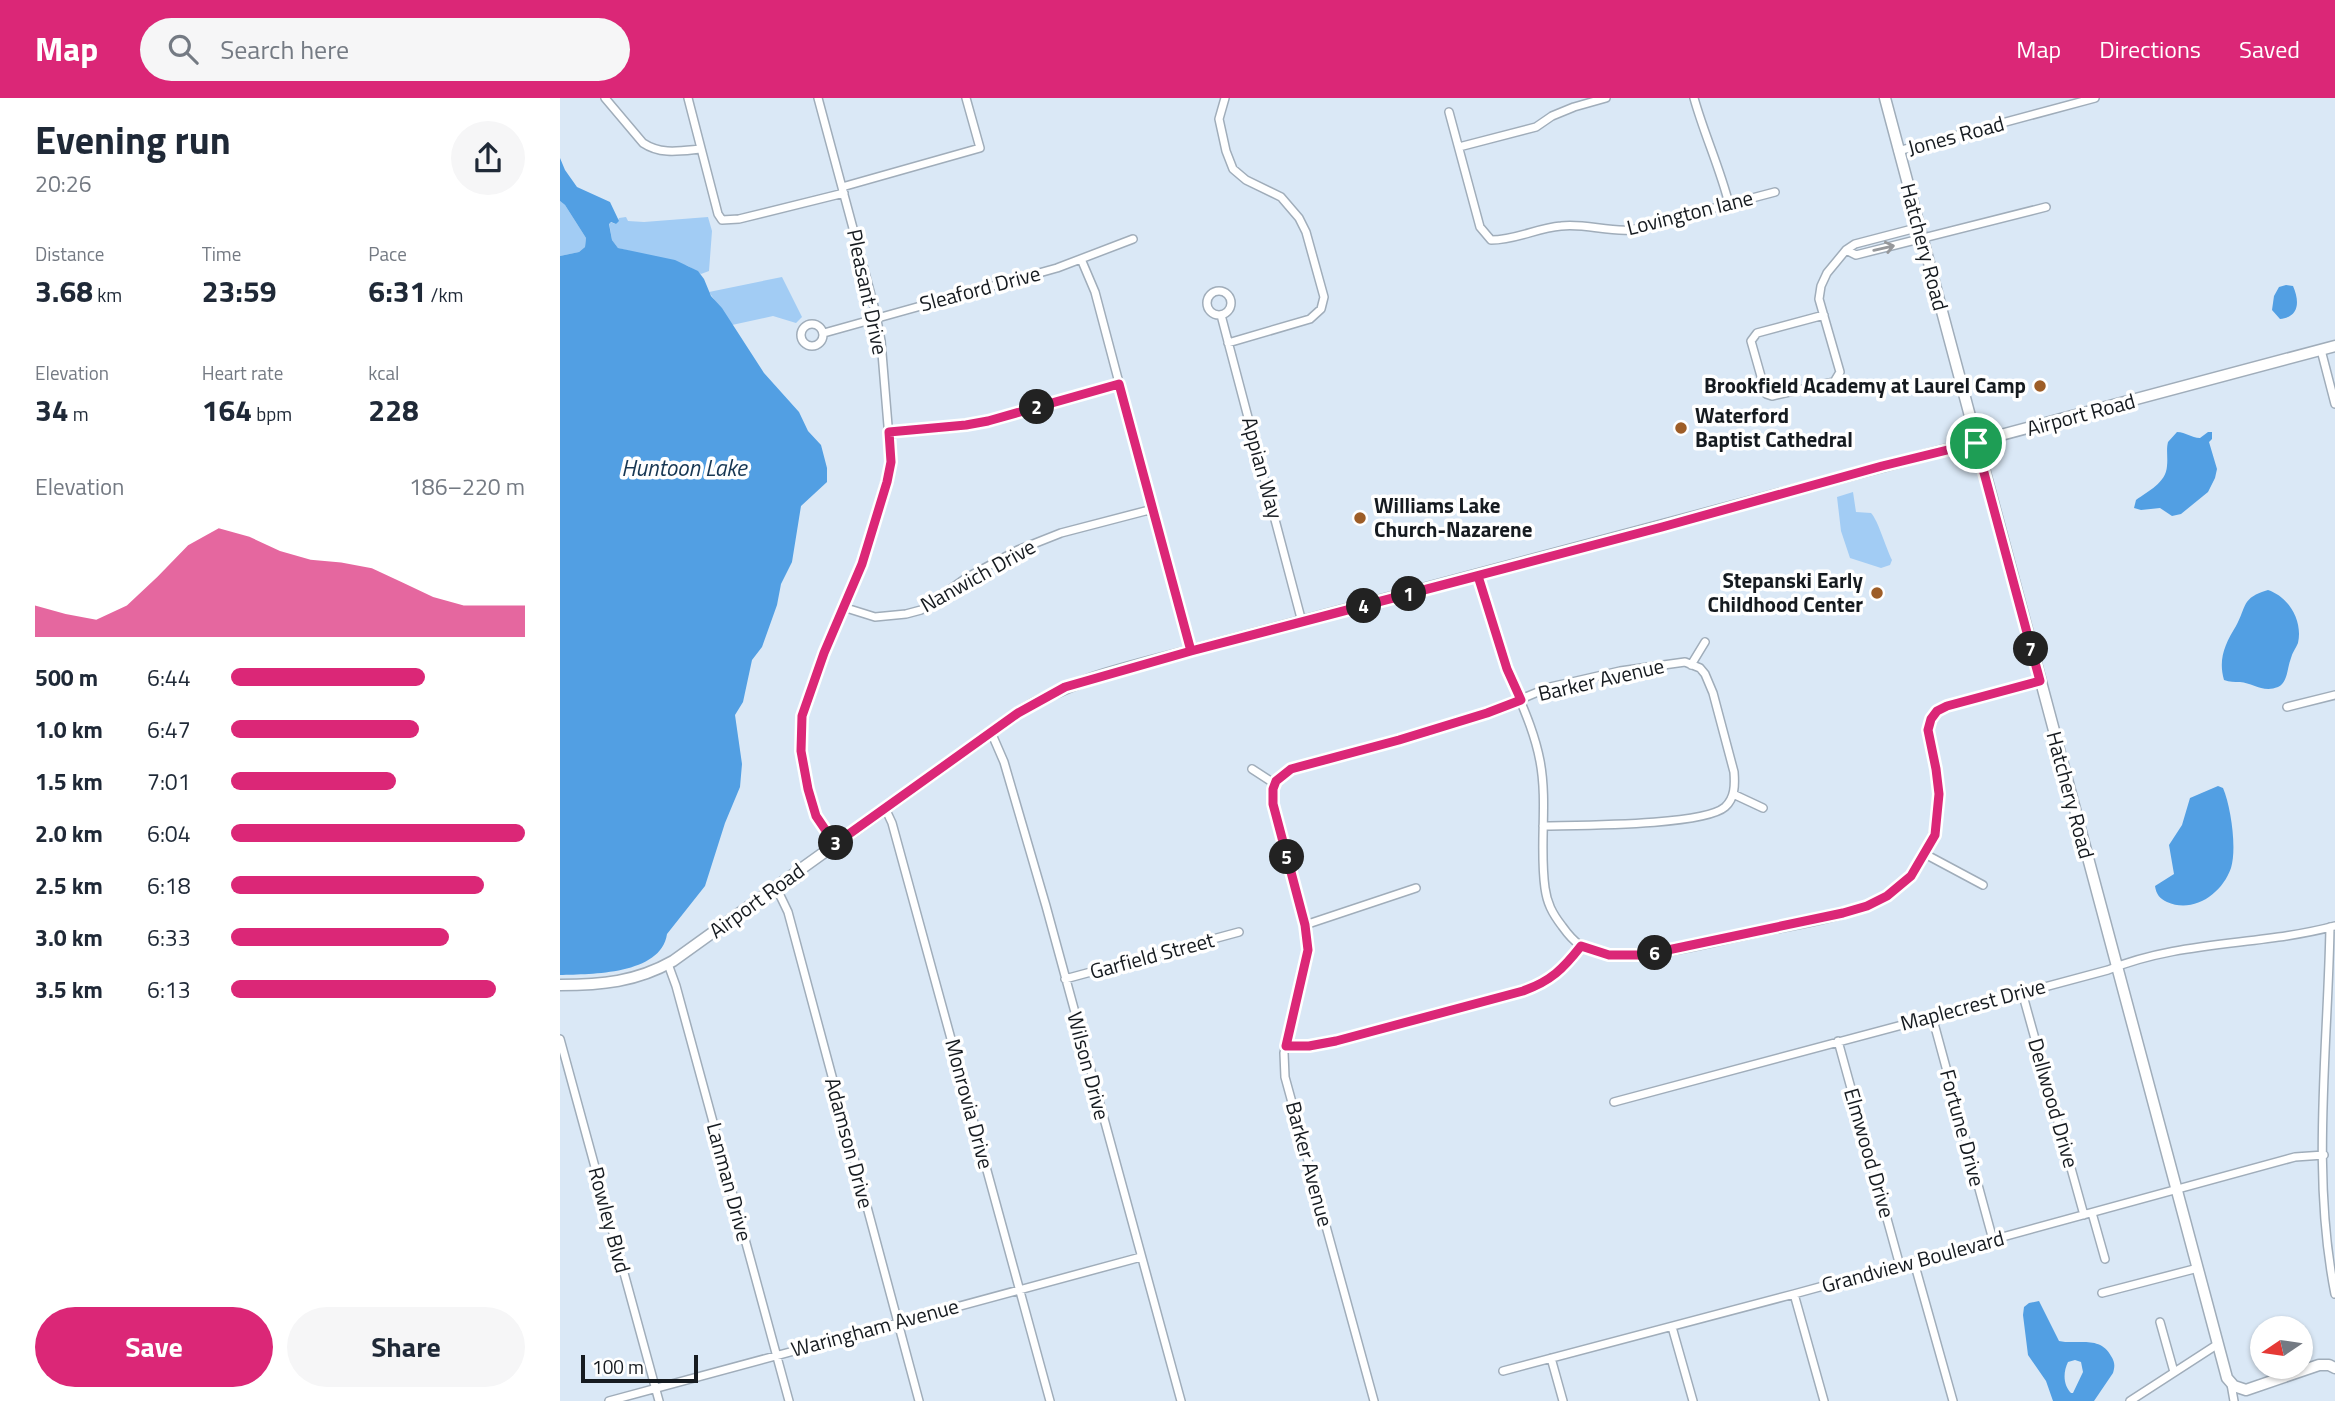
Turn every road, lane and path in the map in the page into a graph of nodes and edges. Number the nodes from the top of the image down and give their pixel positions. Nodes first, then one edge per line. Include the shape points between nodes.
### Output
1 (605, 98) edge
2 (688, 98) edge
3 (818, 98) edge
4 (966, 98) edge
5 (1225, 98) edge
6 (1606, 98) edge
7 (1694, 98) edge
8 (1885, 98) edge
9 (2095, 98) edge
10 (1449, 112) dead end
11 (1459, 147) junction
12 (701, 149) junction
13 (1898, 151) junction
14 (843, 190) junction
15 (1775, 192) dead end
16 (1729, 204) junction
17 (2046, 207) dead end
18 (1920, 227) junction
19 (1133, 239) dead end
20 (1923, 239) junction
21 (1846, 250) junction
22 (1081, 259) junction
23 (1221, 315) dead end
24 (1824, 315) junction
25 (877, 318) junction
26 (824, 333) dead end
27 (1228, 343) junction
28 (2335, 346) edge
29 (2321, 350) junction
30 (1119, 384) junction
31 (2335, 404) edge
32 (889, 432) junction
33 (1976, 443) junction
34 (1153, 509) junction
35 (1478, 576) junction
36 (843, 607) junction
37 (1302, 622) junction
38 (1705, 642) dead end
39 (1191, 651) junction
40 (1691, 665) junction
41 (2040, 681) junction
42 (2335, 695) edge
43 (1521, 700) junction
44 (2287, 707) dead end
45 (991, 732) junction
46 (1252, 769) dead end
47 (1275, 784) junction
48 (1733, 794) junction
49 (886, 808) junction
50 (1763, 808) dead end
51 (1543, 826) junction
52 (835, 844) junction
53 (1925, 855) junction
54 (1983, 885) dead end
55 (776, 887) junction
56 (1416, 888) dead end
57 (1305, 925) junction
58 (2332, 927) edge
59 (1239, 932) dead end
60 (1581, 946) junction
61 (668, 964) junction
62 (2117, 966) junction
63 (1065, 979) junction
64 (560, 985) edge
65 (2022, 992) junction
66 (1931, 1016) junction
67 (560, 1039) edge
68 (1838, 1041) junction
69 (1286, 1046) junction
70 (1614, 1102) dead end
71 (2323, 1155) junction
72 (2178, 1190) junction
73 (2088, 1214) junction
74 (1993, 1240) junction
75 (1141, 1257) junction
76 (2105, 1259) dead end
77 (1914, 1262) junction
78 (1900, 1266) junction
79 (2198, 1268) junction
80 (1020, 1289) junction
81 (2102, 1293) dead end
82 (1794, 1294) junction
83 (2335, 1294) edge
84 (898, 1322) junction
85 (2160, 1322) dead end
86 (1672, 1326) junction
87 (2218, 1344) junction
88 (777, 1355) junction
89 (1551, 1358) junction
90 (2333, 1365) edge
91 (1503, 1371) dead end
92 (2174, 1372) junction
93 (2231, 1384) junction
94 (656, 1388) junction
95 (609, 1401) edge
96 (659, 1401) edge
97 (789, 1401) edge
98 (919, 1401) edge
99 (1051, 1401) edge
100 (1181, 1401) edge
101 (1374, 1401) edge
102 (1563, 1401) edge
103 (1693, 1401) edge
104 (1824, 1401) edge
105 (1953, 1401) edge
106 (2130, 1401) edge
107 (2234, 1401) edge

1 - 12 street via 651,148 669,152
2 - 12 street
3 - 14 street, Pleasant Drive
4 - 14 street via 980,148
5 - 27 street via 1219,119 1233,169 1281,197 1299,218 1324,297 1321,309 1310,319
6 - 11 street via 1552,116 1536,127
7 - 16 street
8 - 13 street, Hatchery Road
9 - 13 street, Jones Road
10 - 11 street, Lovington lane
11 - 16 street, Lovington lane via 1480,228 1491,240 1560,226 1632,230
12 - 14 street via 722,220
13 - 18 street, Hatchery Road
14 - 25 street, Pleasant Drive
15 - 16 street, Lovington lane
17 - 20 street
18 - 20 street, Hatchery Road
18 - 21 street
19 - 22 street, Sleaford Drive
21 -> 20 street via 1857,255
20 - 33 street, Hatchery Road
21 - 24 street via 1821,286
22 - 25 street, Sleaford Drive
22 - 30 street via 1095,292
23 - 27 street, Appian Way
24 - 24 street via 1840,372 1834,382 1766,394 1751,341 1757,333
25 - 26 street, Sleaford Drive
25 - 32 street, Pleasant Drive
27 - 37 street, Appian Way
28 - 29 street, Airport Road
29 - 31 street
29 - 33 street, Airport Road
30 - 32 street via 977,423
30 - 34 street
32 - 36 street, Pleasant Drive via 887,482 862,564
33 - 35 street, Airport Road
33 - 41 street, Hatchery Road
34 - 36 street, Nanwich Drive via 1061,533 1018,550 966,578 921,610 889,618
34 - 39 street
35 - 37 street, Airport Road
35 - 43 street
36 - 52 street, Pleasant Drive via 811,684 801,731 811,801
37 - 39 street, Airport Road
38 - 40 street
39 - 45 street, Airport Road via 1065,687
40 - 43 street, Barker Avenue via 1620,671 1550,687
40 - 48 street, Barker Avenue via 1705,674 1713,693 1734,772
41 - 53 street via 1947,706 1931,719 1928,730 1938,815
41 - 62 street, Hatchery Road
42 - 44 street
43 - 47 street, Barker Avenue via 1291,769
43 - 51 street via 1541,764
45 - 49 street, Airport Road
45 - 63 street, Wilson Drive via 1004,762
46 - 47 street
47 - 57 street, Barker Avenue via 1273,804
48 - 50 street
48 - 51 street via 1726,806 1703,816 1641,824
49 - 52 street, Airport Road
49 - 80 street, Monrovia Drive
51 - 60 street via 1548,902 1569,936
52 - 55 street, Airport Road
53 - 54 street
53 - 60 street via 1911,876 1887,896 1843,913 1644,955 1609,955
55 - 61 street, Airport Road
55 - 84 street, Adamson Drive via 788,912
56 - 57 street
57 - 69 street, Barker Avenue via 1308,950
58 - 62 street, Maplecrest Drive via 2161,952
58 - 71 street
59 - 63 street, Garfield Street
60 - 69 street via 1562,970 1523,991 1336,1041
61 - 64 street, Airport Road via 620,982
61 - 88 street, Lanman Drive
62 - 65 street, Maplecrest Drive
62 - 72 street, Hatchery Road
63 - 75 street, Wilson Drive
65 - 66 street, Maplecrest Drive
65 - 73 street, Dellwood Drive
66 - 68 street, Maplecrest Drive
66 - 74 street, Fortune Drive
67 - 94 street, Rowley Blvd
68 - 70 street, Maplecrest Drive
68 - 78 street, Elmwood Drive
69 - 101 street, Barker Avenue via 1285,1077
71 - 72 street, Grandview Boulevard via 2295,1157
71 - 83 street
72 - 73 street, Grandview Boulevard
72 - 79 street, Hatchery Road
73 - 74 street, Grandview Boulevard
73 - 76 street, Dellwood Drive
74 - 77 street, Grandview Boulevard
75 - 80 street, Waringham Avenue
75 - 100 street, Wilson Drive
77 - 78 street, Grandview Boulevard
77 - 105 street
78 - 82 street, Grandview Boulevard
79 - 81 street
79 - 87 street, Hatchery Road
80 - 84 street, Waringham Avenue
80 - 99 street, Monrovia Drive
82 - 86 street, Grandview Boulevard
82 - 104 street
84 - 88 street, Waringham Avenue
84 - 98 street, Adamson Drive
85 - 92 street
86 - 89 street, Grandview Boulevard
86 - 103 street
87 - 92 street
87 - 93 street, Hatchery Road
88 - 94 street, Waringham Avenue
88 - 97 street, Lanman Drive
89 - 91 street, Grandview Boulevard
89 - 102 street
90 - 93 street via 2315,1366 2252,1389
92 - 106 street
93 - 107 street
94 - 95 street, Waringham Avenue
94 - 96 street, Rowley Blvd

